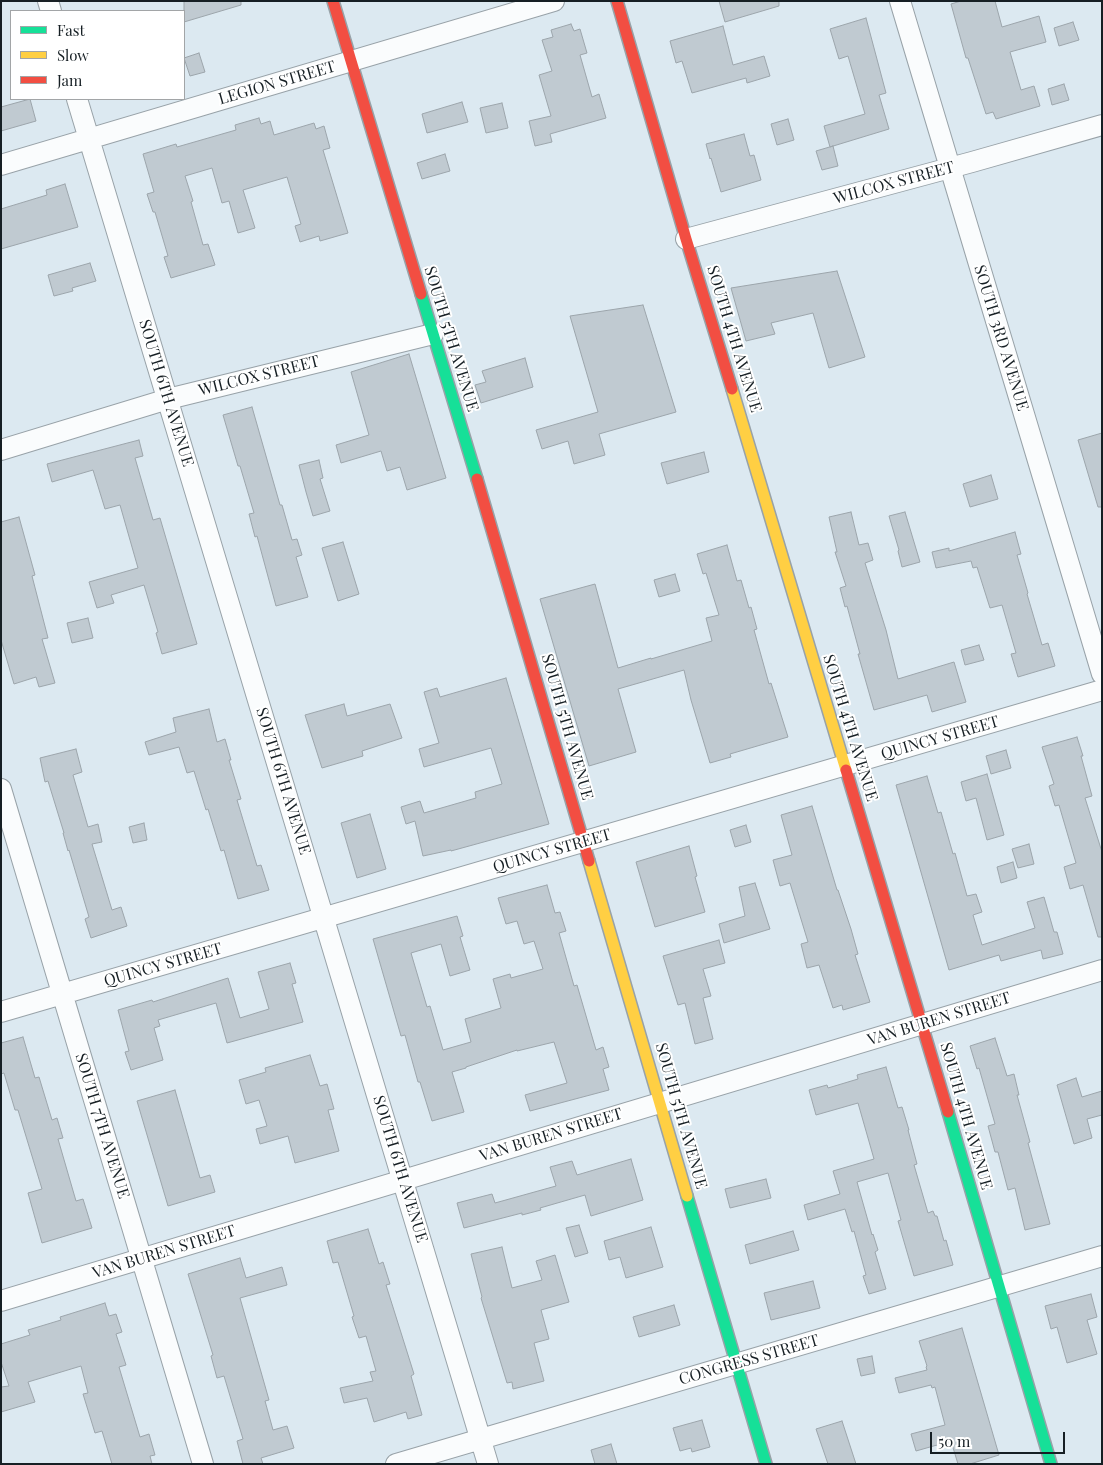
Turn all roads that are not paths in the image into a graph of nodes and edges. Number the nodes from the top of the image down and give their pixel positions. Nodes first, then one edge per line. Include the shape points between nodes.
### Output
1 (333, 1) edge
2 (554, 1) edge
3 (617, 1) edge
4 (900, 1) edge
5 (350, 61) junction
6 (77, 100) edge
7 (1102, 125) edge
8 (89, 139) junction
9 (1, 165) edge
10 (950, 168) junction
11 (686, 238) junction
12 (433, 334) junction
13 (168, 399) junction
14 (1, 450) edge
15 (1102, 674) edge
16 (1102, 690) edge
17 (844, 766) junction
18 (1, 789) edge
19 (583, 842) junction
20 (324, 917) junction
21 (1102, 970) edge
22 (62, 994) junction
23 (1, 1012) edge
24 (922, 1024) junction
25 (660, 1103) junction
26 (403, 1180) junction
27 (1102, 1256) edge
28 (142, 1259) junction
29 (999, 1286) junction
30 (1, 1301) edge
31 (736, 1364) junction
32 (480, 1439) junction
33 (203, 1464) edge
34 (396, 1464) edge
35 (488, 1464) edge
36 (766, 1464) edge
37 (1050, 1464) edge

1 - 5 street, SOUTH 5TH AVENUE
2 - 5 street, LEGION STREET
3 - 11 street, SOUTH 4TH AVENUE
4 - 10 street, SOUTH 3RD AVENUE
5 - 8 street, LEGION STREET
5 - 12 street, SOUTH 5TH AVENUE
6 - 8 street, SOUTH 6TH AVENUE
7 - 10 street, WILCOX STREET
8 - 9 street, LEGION STREET
8 - 13 street, SOUTH 6TH AVENUE
10 - 11 street, WILCOX STREET
10 - 15 street, SOUTH 3RD AVENUE
11 - 17 street, SOUTH 4TH AVENUE
12 - 13 street, WILCOX STREET
12 - 19 street, SOUTH 5TH AVENUE
13 - 14 street, WILCOX STREET
13 - 20 street, SOUTH 6TH AVENUE
16 - 17 street, QUINCY STREET
17 - 19 street, QUINCY STREET
17 - 24 street, SOUTH 4TH AVENUE
18 - 22 street, SOUTH 7TH AVENUE
19 - 20 street, QUINCY STREET
19 - 25 street, SOUTH 5TH AVENUE
20 - 22 street, QUINCY STREET
20 - 26 street, SOUTH 6TH AVENUE
21 - 24 street, VAN BUREN STREET
22 - 23 street, QUINCY STREET
22 - 28 street, SOUTH 7TH AVENUE
24 - 25 street, VAN BUREN STREET
24 - 29 street, SOUTH 4TH AVENUE
25 - 26 street, VAN BUREN STREET
25 - 31 street, SOUTH 5TH AVENUE
26 - 28 street, VAN BUREN STREET
26 - 32 street, SOUTH 6TH AVENUE
27 - 29 street, CONGRESS STREET
28 - 30 street, VAN BUREN STREET
28 - 33 street, SOUTH 7TH AVENUE
29 - 31 street, CONGRESS STREET
29 - 37 street, SOUTH 4TH AVENUE
31 - 32 street, CONGRESS STREET
31 - 36 street, SOUTH 5TH AVENUE
32 - 34 street, CONGRESS STREET
32 - 35 street, SOUTH 6TH AVENUE

